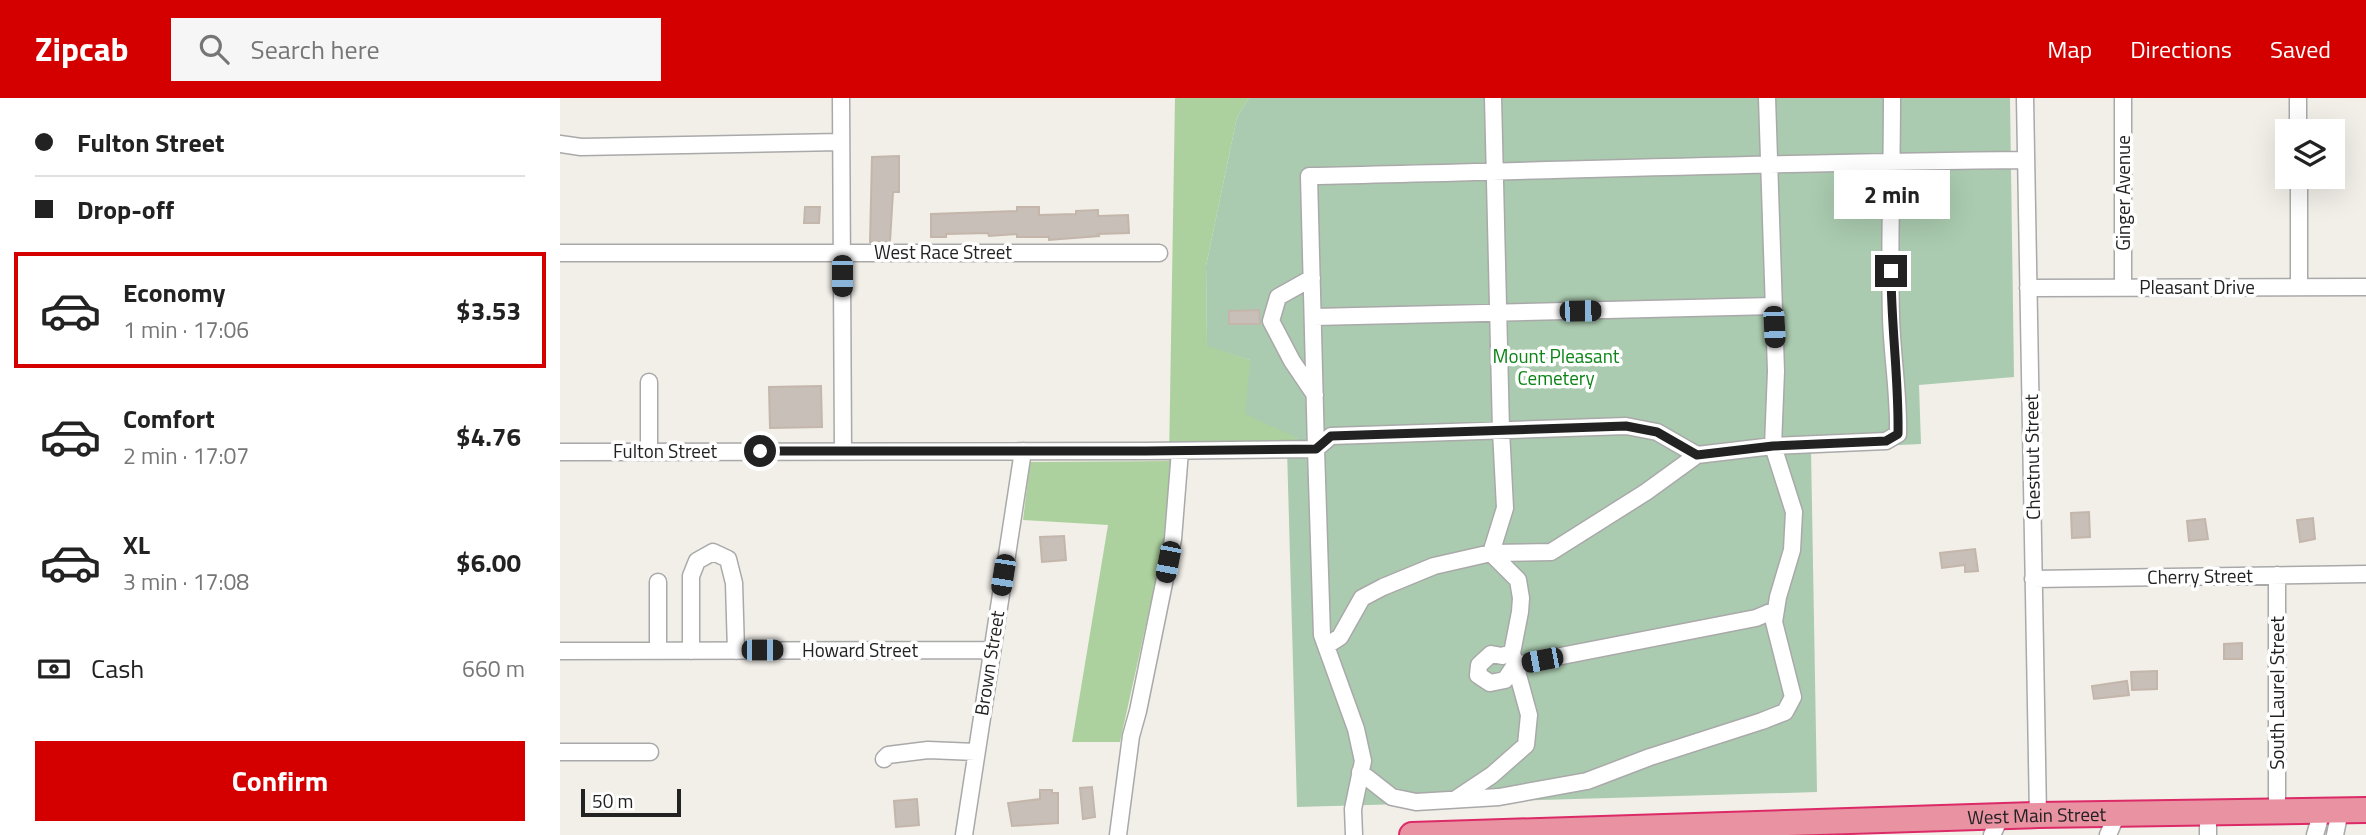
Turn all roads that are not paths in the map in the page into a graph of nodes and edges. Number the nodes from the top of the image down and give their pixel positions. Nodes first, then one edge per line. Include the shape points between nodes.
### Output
1 (841, 98) edge
2 (1493, 98) edge
3 (1767, 98) edge
4 (1892, 98) edge
5 (2025, 98) edge
6 (2123, 98) edge
7 (2298, 98) edge
8 (2298, 119) edge
9 (841, 142) junction
10 (560, 144) edge
11 (2026, 160) junction
12 (1892, 162) junction
13 (1769, 165) junction
14 (1496, 172) junction
15 (2299, 189) edge
16 (841, 252) junction
17 (560, 253) edge
18 (1159, 253) dead end
19 (1312, 278) junction
20 (2299, 286) junction
21 (2028, 288) junction
22 (2123, 288) junction
23 (2366, 288) edge
24 (1773, 306) junction
25 (1498, 313) junction
26 (1314, 317) junction
27 (649, 382) dead end
28 (1315, 395) junction
29 (1501, 430) junction
30 (1773, 446) junction
31 (1316, 449) junction
32 (843, 451) junction
33 (1023, 451) junction
34 (1180, 451) junction
35 (560, 452) edge
36 (649, 452) junction
37 (1697, 455) junction
38 (1491, 553) junction
39 (2366, 574) edge
40 (2277, 575) junction
41 (2034, 579) junction
42 (657, 582) dead end
43 (1776, 610) junction
44 (1326, 646) junction
45 (991, 650) junction
46 (560, 651) edge
47 (658, 651) junction
48 (691, 651) junction
49 (736, 651) junction
50 (1514, 659) junction
51 (560, 752) edge
52 (650, 752) dead end
53 (976, 752) junction
54 (884, 759) dead end
55 (1360, 772) junction
56 (1453, 801) junction
57 (2366, 810) edge
58 (2277, 811) junction
59 (2331, 811) junction
60 (2038, 815) junction
61 (2208, 824) edge
62 (2112, 825) edge
63 (1996, 826) edge
64 (1889, 827) edge
65 (1581, 832) edge
66 (1469, 834) edge
67 (964, 835) edge
68 (1118, 835) edge
69 (1354, 835) edge
70 (1412, 835) edge
71 (2315, 835) edge
72 (2334, 835) edge

1 - 9 street
2 - 14 street
3 - 13 street
4 - 12 street
5 - 11 street, Chestnut Street
6 - 22 street, Ginger Avenue
7 - 8 street
9 - 10 street
9 - 16 street
11 - 12 street
11 - 21 street, Chestnut Street
12 - 13 street
12 - 30 street via 1891,320 1898,434 1886,441
13 - 14 street
13 - 24 street
14 - 19 street via 1309,176
14 - 25 street
15 - 20 street
16 - 17 street, West Race Street
16 - 18 street, West Race Street
16 - 32 street
19 - 26 street
19 - 28 street via 1278,297 1271,321
20 - 22 street, Pleasant Drive
20 - 23 street, Pleasant Drive
21 - 22 street, Pleasant Drive
21 - 41 street, Chestnut Street
24 - 25 street
24 - 30 street
25 - 26 street
25 - 29 street
26 - 28 street
27 - 36 street
28 - 31 street
29 - 31 street via 1331,436
29 - 37 street via 1626,426 1657,432
29 - 38 street via 1505,508
30 - 37 street
30 - 43 street via 1794,512 1792,550
31 - 34 street, Fulton Street
31 - 44 street
32 - 33 street, Fulton Street
32 - 36 street, Fulton Street
33 - 34 street, Fulton Street
33 - 45 street, Brown Street
34 - 68 street via 1173,539 1131,736
35 - 36 street, Fulton Street
37 - 38 street via 1550,552
38 - 44 street via 1434,566 1362,598 1340,637
38 - 50 street via 1518,580 1521,598
39 - 40 street, Cherry Street
40 - 41 street, Cherry Street
40 - 58 street, South Laurel Street
41 - 60 street, Chestnut Street
42 - 47 street
43 - 50 street via 1756,618
43 - 56 street via 1774,622 1793,697 1785,712 1587,781
44 - 55 street via 1356,729 1363,761
45 - 49 street, Howard Street
45 - 53 street, Brown Street
46 - 47 street, Howard Street
47 - 48 street, Howard Street
48 - 49 street, Howard Street
48 - 49 street via 691,576 697,561 713,552 728,559 734,583
50 - 56 street via 1529,715 1526,745
51 - 52 street
53 - 54 street via 928,750
53 - 67 street, Brown Street
55 - 56 street via 1392,797
55 - 69 street
57 - 59 highway, West Main Street
58 - 59 highway, West Main Street
58 - 61 highway, West Main Street
59 - 71 street
59 - 72 street
60 - 62 highway, West Main Street
60 - 63 highway, West Main Street
61 - 62 highway, West Main Street
63 - 64 highway, West Main Street
64 - 65 highway, West Main Street
65 - 66 highway, West Main Street
66 - 70 highway, West Main Street

